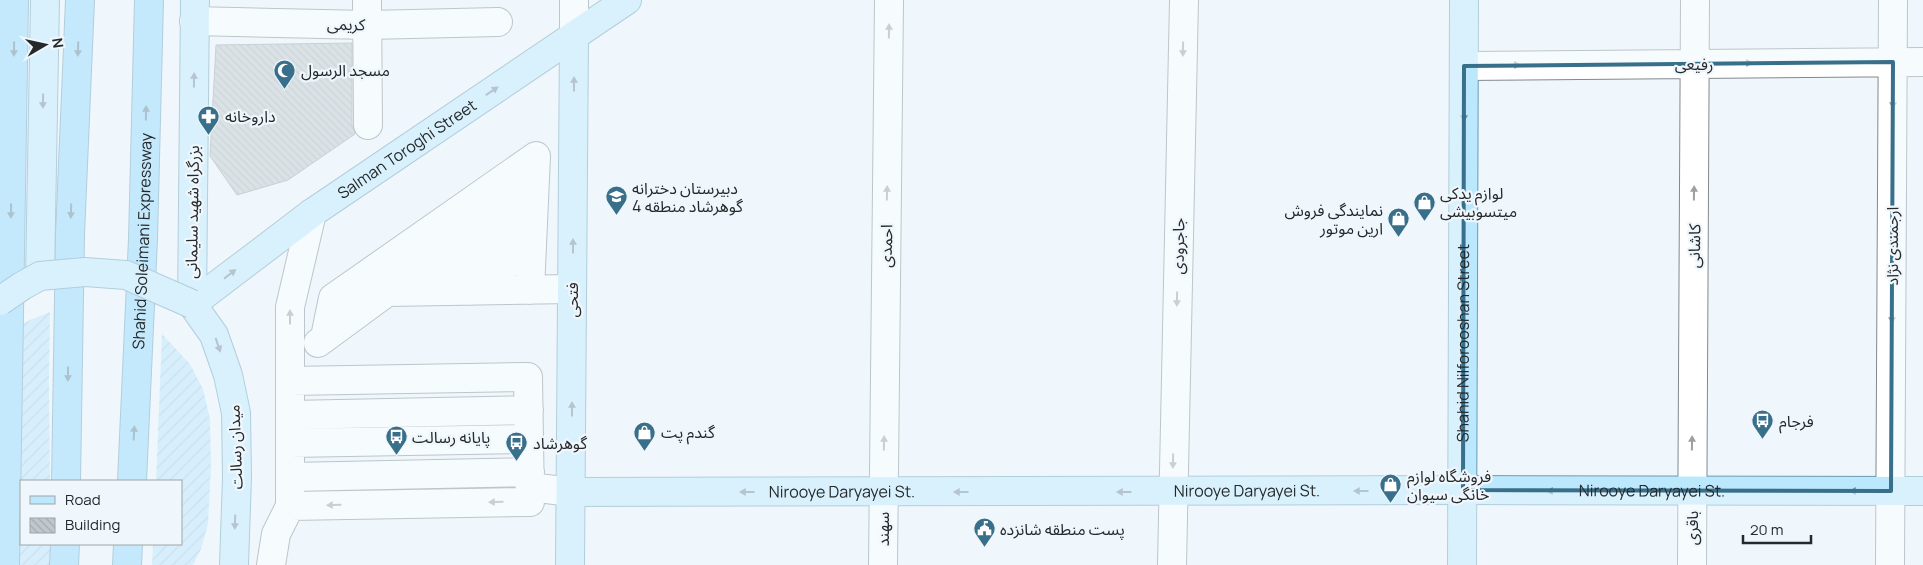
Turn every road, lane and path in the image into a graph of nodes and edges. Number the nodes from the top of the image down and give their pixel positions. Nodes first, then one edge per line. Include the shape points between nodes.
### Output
1 (14, 0) edge
2 (44, 0) edge
3 (80, 0) edge
4 (574, 0) edge
5 (627, 0) edge
6 (889, 0) edge
7 (1184, 0) edge
8 (1464, 0) edge
9 (1695, 0) edge
10 (1893, 0) edge
11 (149, 2) edge
12 (195, 10) edge
13 (367, 12) edge
14 (498, 22) dead end
15 (574, 36) junction
16 (1893, 62) junction
17 (1923, 62) edge
18 (1696, 64) junction
19 (1464, 66) junction
20 (368, 125) dead end
21 (534, 184) junction
22 (312, 213) junction
23 (533, 219) junction
24 (525, 275) junction
25 (40, 276) junction
26 (572, 289) junction
27 (429, 291) junction
28 (470, 291) junction
29 (386, 292) junction
30 (0, 301) edge
31 (192, 304) junction
32 (325, 337) junction
33 (290, 372) junction
34 (529, 410) junction
35 (290, 415) junction
36 (529, 439) junction
37 (290, 444) junction
38 (290, 477) junction
39 (66, 480) edge
40 (132, 480) edge
41 (530, 480) junction
42 (1462, 490) junction
43 (1891, 491) junction
44 (1923, 491) edge
45 (571, 492) junction
46 (884, 492) junction
47 (1172, 492) junction
48 (1691, 492) junction
49 (290, 506) junction
50 (65, 545) edge
51 (128, 545) edge
52 (5, 565) edge
53 (64, 565) edge
54 (127, 565) edge
55 (234, 565) edge
56 (271, 565) edge
57 (570, 565) edge
58 (883, 565) edge
59 (1172, 565) edge
60 (1462, 565) edge
61 (1692, 565) edge
62 (1890, 565) edge

1 -> 52 highway
2 -> 25 main road
3 -> 39 highway via 70,235
4 - 15 street
5 - 15 main road, Salman Toroghi Street
46 -> 6 street, احمدی
7 -> 47 street, جاجرودی
8 - 19 main road, Shahid Nilforooshan Street
9 - 18 street, کاشانی
10 - 16 street, ارجمندی نژاد
40 -> 11 highway, Shahid Soleimani Expressway
12 - 13 street, کریمی
31 -> 12 main road, بزرگراه شهید سلیمانی
13 - 14 street, کریمی
13 - 20 street
22 -> 15 main road, Salman Toroghi Street
26 -> 15 main road, فتحی
16 - 17 street, رفیعی
18 -> 16 street, رفیعی
16 -> 43 street, ارجمندی نژاد
19 -> 18 street, رفیعی
48 -> 18 street, کاشانی
19 -> 42 main road, Shahid Nilforooshan Street
21 - 23 street
21 - 29 street
21 - 32 street via 536,156 332,298
31 -> 22 main road, Salman Toroghi Street
33 -> 22 street via 290,307
23 - 24 street
23 - 27 street
24 - 26 street
24 - 28 street
24 - 28 street
25 - 30 main road, bridge
25 - 31 main road, bridge via 85,272 126,275
45 -> 26 main road, فتحی
27 - 28 street
27 - 29 street
29 - 32 street
31 -> 55 main road, میدان رسالت via 214,335 228,375 236,414
32 - 33 street
33 - 34 street via 528,377
33 - 35 street
34 - 35 street
34 - 36 street
35 - 37 street
36 - 37 street
36 - 41 street
37 - 38 street
38 - 41 street
38 - 49 street
41 - 45 street
41 -> 49 street via 530,502
42 -> 47 main road, Nirooye Daryayei St.
48 -> 42 main road, Nirooye Daryayei St.
42 - 60 main road, Shahid Nilforooshan Street
43 - 44 main road, Nirooye Daryayei St.
43 -> 48 main road, Nirooye Daryayei St.
43 - 62 street, ارجمندی نژاد
46 -> 45 main road, Nirooye Daryayei St.
45 - 57 main road, فتحی
47 -> 46 main road, Nirooye Daryayei St.
46 - 58 street, سهند
47 - 59 street
48 - 61 street, باقری
49 - 56 street via 276,534
50 - 53 highway
51 - 54 highway

